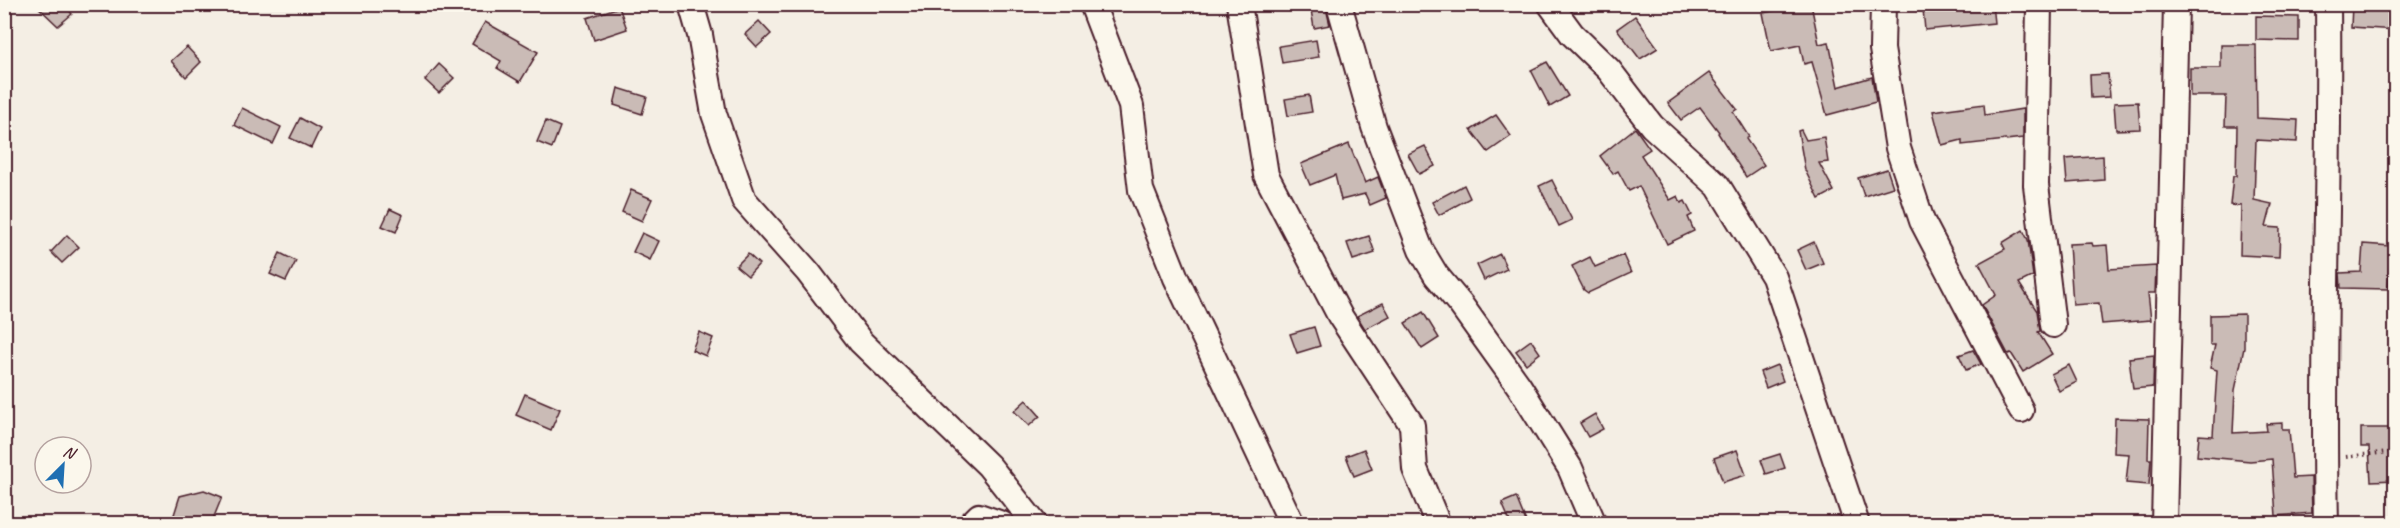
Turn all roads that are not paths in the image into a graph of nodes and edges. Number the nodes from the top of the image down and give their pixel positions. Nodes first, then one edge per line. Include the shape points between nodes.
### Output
1 (691, 4) edge
2 (1092, 4) edge
3 (1239, 4) edge
4 (1339, 4) edge
5 (1550, 4) edge
6 (1883, 4) edge
7 (2039, 4) edge
8 (2176, 4) edge
9 (2328, 4) edge
10 (2053, 325) dead end
11 (2021, 411) dead end
12 (971, 524) edge
13 (1002, 524) edge
14 (1035, 524) edge
15 (1292, 524) edge
16 (1438, 524) edge
17 (1594, 524) edge
18 (1857, 524) edge
19 (2164, 524) edge
20 (2326, 524) edge

1 - 14 street via 703,46 714,114 744,200 808,272 861,342 989,466
2 - 15 street via 1131,106 1141,190 1176,278
3 - 16 street via 1266,176 1340,316 1412,425 1415,469
4 - 17 street via 1374,127 1421,250 1530,404 1570,468
5 - 18 street via 1652,126 1718,186 1774,277
6 - 11 street via 1882,49 1898,148 1922,221
7 - 10 street via 2036,184
8 - 19 street
9 - 20 street via 2323,405
12 - 13 street via 979,516

